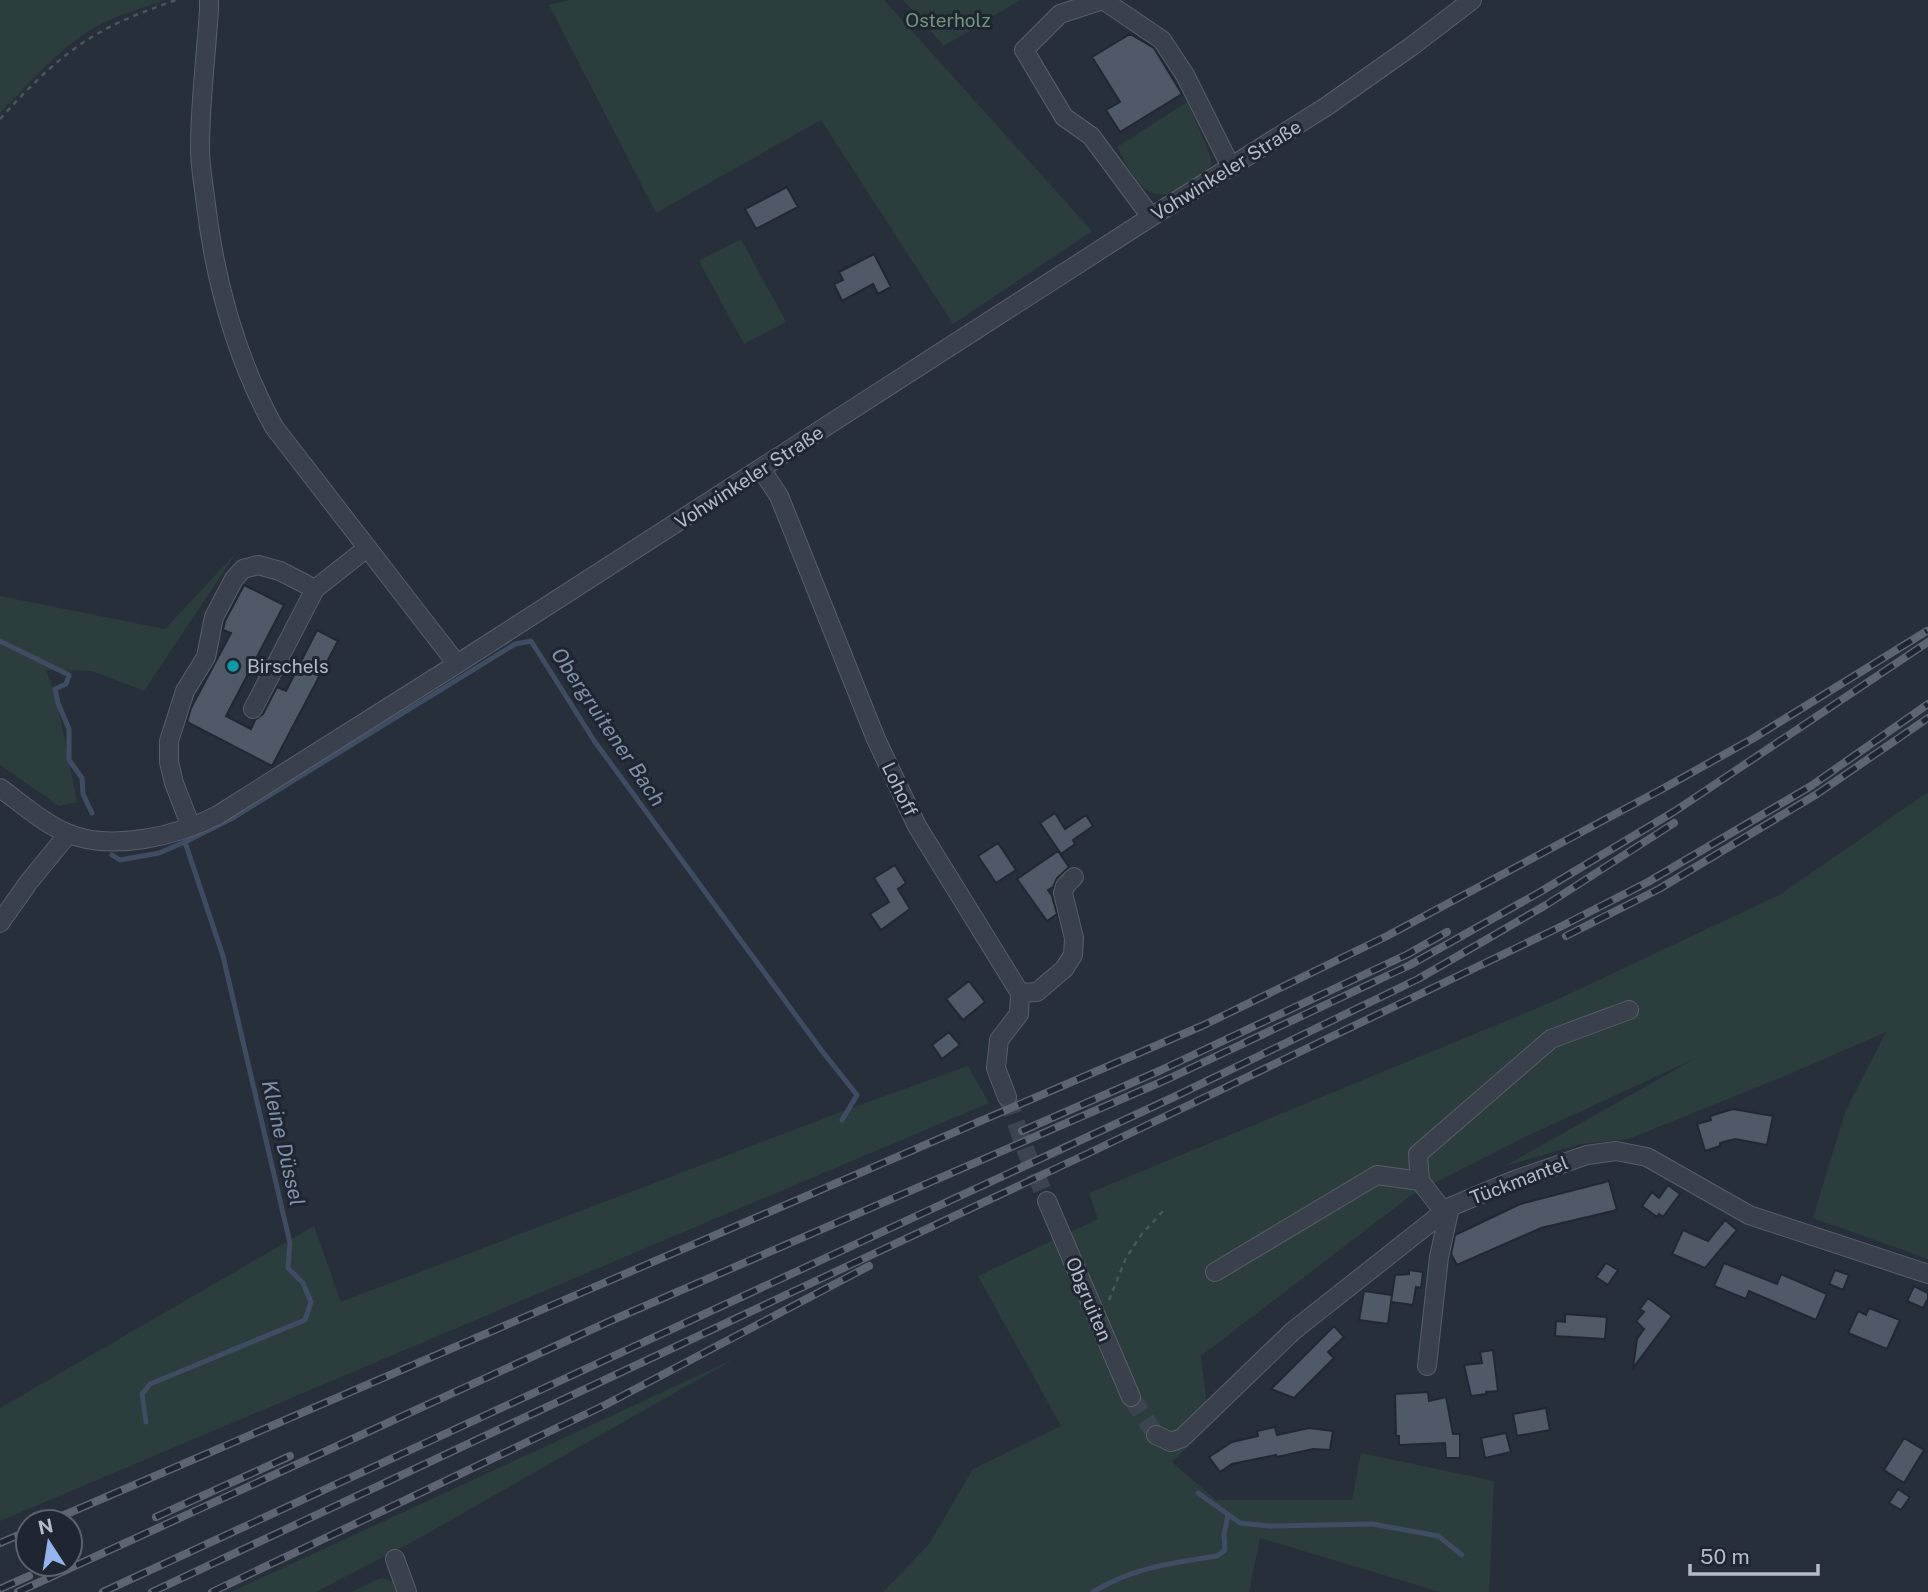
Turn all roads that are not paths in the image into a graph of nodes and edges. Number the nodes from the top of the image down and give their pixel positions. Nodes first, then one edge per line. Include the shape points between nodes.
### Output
1 (209, 0) edge
2 (1103, 0) edge
3 (1472, 0) edge
4 (1231, 167) junction
5 (1151, 217) junction
6 (761, 469) junction
7 (367, 548) junction
8 (315, 589) junction
9 (457, 664) junction
10 (253, 709) dead end
11 (0, 788) edge
12 (191, 827) junction
13 (68, 834) junction
14 (1074, 877) dead end
15 (0, 923) edge
16 (1020, 993) junction
17 (1629, 1010) dead end
18 (1007, 1097) tunnel mouth
19 (1420, 1181) junction
20 (1047, 1201) tunnel mouth
21 (1447, 1209) junction
22 (1215, 1272) dead end
23 (1928, 1274) edge
24 (1427, 1366) dead end
25 (1131, 1397) tunnel mouth
26 (1163, 1438) dead end
27 (396, 1559) dead end
28 (407, 1592) edge

1 - 7 street via 200,152 208,226 237,347 274,427
2 - 4 street via 1162,40 1185,75
2 - 5 street via 1060,14 1024,51 1064,117 1091,136
3 - 4 street, Vohwinkeler Straße via 1327,106
4 - 5 street, Vohwinkeler Straße
5 - 6 street, Vohwinkeler Straße
6 - 9 street, Vohwinkeler Straße
6 - 16 street, Lohoff via 779,496 876,739 917,826
7 - 8 street
7 - 9 street
8 - 10 street
8 - 12 street via 280,571 258,565 243,569 214,617 206,657 185,691 169,741 174,783
9 - 12 street, Vohwinkeler Straße via 223,812
11 - 13 street, Vohwinkeler Straße
12 - 13 street, Vohwinkeler Straße via 120,841
13 - 15 street
14 - 16 street via 1063,893 1074,938 1073,955 1037,992
16 - 18 street via 1019,1014 999,1040 996,1068
17 - 19 street via 1551,1039 1418,1154
19 - 21 street
19 - 22 street via 1377,1175
20 - 25 street, Obgruiten
21 - 23 street, Tückmantel via 1511,1181 1587,1155 1616,1151 1647,1157 1749,1215
21 - 24 street
21 - 26 street, Tückmantel via 1293,1331 1182,1438
27 - 28 street

